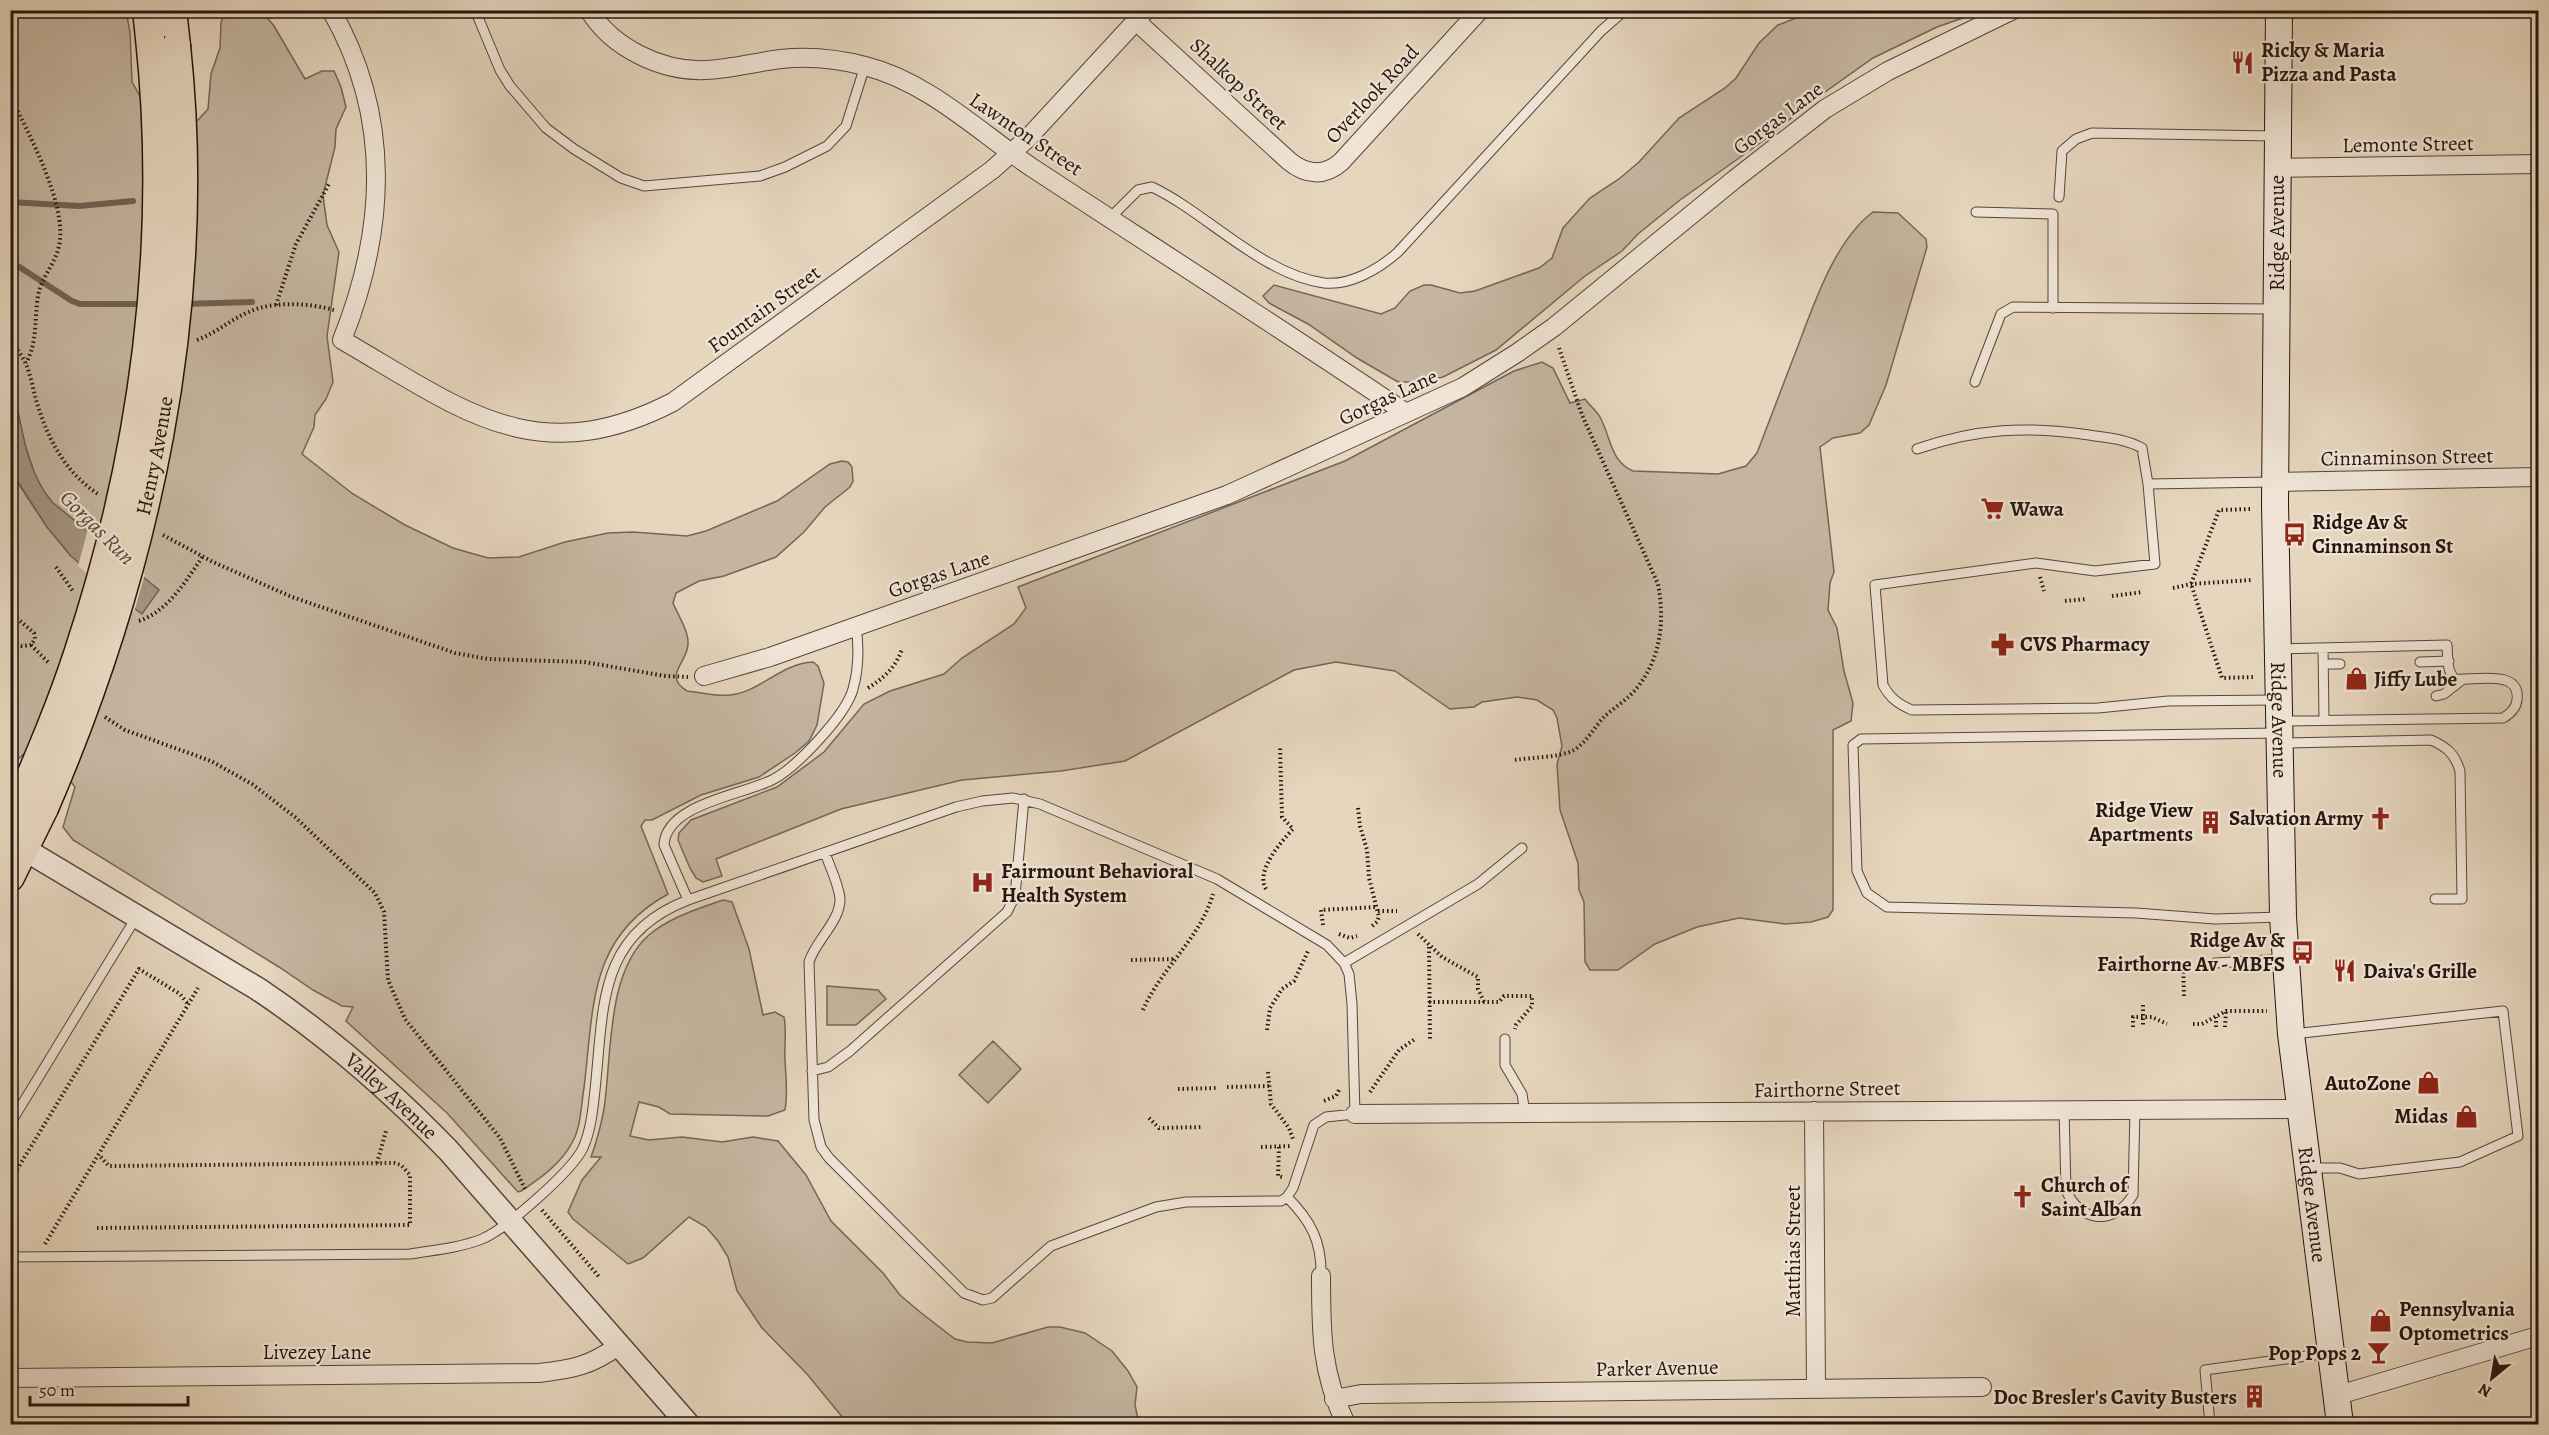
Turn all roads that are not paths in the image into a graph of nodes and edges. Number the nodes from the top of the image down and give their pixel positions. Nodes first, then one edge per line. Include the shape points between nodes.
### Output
1 (147, 10) edge
2 (172, 10) edge
3 (331, 10) edge
4 (475, 10) edge
5 (589, 10) edge
6 (1480, 10) edge
7 (1625, 10) edge
8 (2013, 10) edge
9 (2279, 10) edge
10 (1141, 16) edge
11 (163, 42) junction
12 (866, 66) junction
13 (2277, 136) junction
14 (1012, 154) junction
15 (2538, 164) edge
16 (2277, 168) junction
17 (1316, 173) joint
18 (2059, 197) dead end
19 (1976, 212) dead end
20 (1110, 218) junction
21 (2053, 308) junction
22 (2276, 309) junction
23 (1975, 382) dead end
24 (1406, 413) junction
25 (1917, 449) dead end
26 (2538, 477) edge
27 (2276, 482) junction
28 (2148, 484) junction
29 (856, 626) junction
30 (2323, 648) junction
31 (2278, 649) junction
32 (2449, 661) junction
33 (2420, 662) dead end
34 (2323, 664) junction
35 (2340, 664) dead end
36 (704, 676) road end
37 (2462, 680) junction
38 (2436, 696) dead end
39 (2324, 719) junction
40 (2279, 724) junction
41 (1024, 799) junction
42 (26, 809) edge
43 (1522, 848) dead end
44 (24, 849) junction
45 (825, 853) junction
46 (10, 877) edge
47 (2435, 899) dead end
48 (688, 900) junction
49 (137, 916) junction
50 (2283, 917) junction
51 (2285, 959) junction
52 (1344, 963) junction
53 (2215, 963) dead end
54 (2291, 1034) junction
55 (1505, 1039) dead end
56 (812, 1071) junction
57 (2064, 1109) junction
58 (2135, 1109) junction
59 (2301, 1109) junction
60 (1814, 1112) junction
61 (1525, 1113) junction
62 (1354, 1114) junction
63 (10, 1124) edge
64 (2308, 1168) junction
65 (1287, 1197) junction
66 (509, 1221) junction
67 (10, 1257) edge
68 (1321, 1276) joint
69 (2538, 1336) edge
70 (618, 1346) junction
71 (2329, 1353) junction
72 (10, 1378) edge
73 (1982, 1388) dead end
74 (1816, 1389) junction
75 (2335, 1396) junction
76 (1334, 1399) junction
77 (688, 1425) edge
78 (1346, 1425) edge
79 (2210, 1425) edge
80 (2340, 1425) edge

1 - 11 main road, Henry Avenue
2 - 11 main road, Henry Avenue
3 - 14 street, Fountain Street via 362,82 377,180 371,248 342,340 482,418 543,432 600,430 673,402
4 - 12 lane via 500,70 546,128 621,178 644,186 760,177 827,146 846,126
5 - 12 street, Lawnton Street via 619,43 671,67 706,70 799,58
6 - 17 street, Overlook Road via 1341,162 1326,172
7 - 20 lane via 1601,31 1398,252 1372,271 1325,283 1294,273 1251,251 1152,187 1138,190
8 - 24 street, Gorgas Lane via 1888,72 1825,109 1554,327 1483,376
9 - 13 main road, Ridge Avenue
10 - 14 street, Fountain Street
10 - 17 street, Shalkop Street via 1289,161
11 - 42 main road, Henry Avenue, bridge via 156,110 158,204 150,319 135,431 108,554
12 - 14 street, Lawnton Street via 915,86
13 - 16 main road, Ridge Avenue
13 - 18 lane via 2092,133 2076,139 2062,151
14 - 20 street, Lawnton Street
15 - 16 street, Lemonte Street
16 - 22 main road, Ridge Avenue
19 - 21 lane via 2053,214
20 - 24 street, Lawnton Street
21 - 22 lane
21 - 23 lane via 2006,309
22 - 27 main road, Ridge Avenue
24 - 29 street, Gorgas Lane via 1227,495
25 - 28 lane via 1948,438 2010,430 2053,430 2126,441 2142,448
26 - 27 street, Cinnaminson Street
27 - 28 lane
27 - 31 main road, Ridge Avenue
28 - 40 lane via 2156,564 2095,572 2036,563 1875,585 1883,685 1889,696 1912,710 2109,707 2168,701
29 - 36 street, Gorgas Lane
29 - 48 lane via 859,648 853,691 825,732 795,764 772,780 688,812 668,829 664,845
30 - 31 lane
30 - 32 lane via 2447,645
30 - 34 lane
31 - 40 main road, Ridge Avenue
32 - 33 lane
32 - 37 lane via 2451,675
34 - 35 lane
34 - 39 lane
37 - 38 lane
37 - 39 lane via 2508,681 2518,698 2514,710 2503,718
39 - 40 lane
40 - 47 lane via 2431,740 2451,751 2460,771 2462,899
40 - 50 main road, Ridge Avenue
40 - 50 lane via 2155,736 1860,739 1853,745 1857,872 1867,893 1880,903 1896,909 2136,913 2215,919
41 - 45 lane via 956,807
41 - 52 lane via 1217,879 1327,945
41 - 56 lane via 1015,896 1006,912 850,1051 828,1067
42 - 44 main road, Henry Avenue
43 - 52 lane via 1478,884
44 - 46 main road, Henry Avenue
44 - 49 street, Valley Avenue
45 - 48 lane
45 - 56 lane via 840,902 808,962
48 - 66 lane via 645,923 615,963 607,991 591,1121 583,1148 569,1167
49 - 63 lane
49 - 66 street, Valley Avenue via 258,989 330,1041 420,1121
50 - 51 main road, Ridge Avenue
51 - 53 lane
51 - 54 main road, Ridge Avenue
52 - 62 lane via 1352,1004
54 - 59 main road, Ridge Avenue
54 - 64 lane via 2503,1011 2518,1136 2460,1162 2359,1174 2340,1168
55 - 61 lane via 1505,1065 1521,1094
56 - 65 lane via 814,1120 821,1147 973,1298 983,1300 1000,1293 1051,1246 1156,1207 1186,1202 1273,1202
57 - 58 street, Fairthorne Street
57 - 58 lane via 2066,1190 2080,1210 2097,1216 2116,1213 2133,1195
57 - 60 street, Fairthorne Street
58 - 59 street, Fairthorne Street
59 - 64 main road, Ridge Avenue
60 - 61 street, Fairthorne Street
60 - 74 street, Matthias Street
61 - 62 street, Fairthorne Street
62 - 65 lane via 1326,1117 1314,1125
64 - 71 main road, Ridge Avenue
65 - 68 lane via 1309,1221 1321,1255
66 - 67 lane via 470,1243 410,1254
66 - 70 street, Valley Avenue
68 - 76 street via 1322,1348
69 - 75 street
70 - 72 street, Livezey Lane via 584,1366 539,1373
70 - 77 street, Valley Avenue
71 - 75 main road, Ridge Avenue
71 - 79 lane via 2205,1370
73 - 74 street, Parker Avenue
74 - 76 street, Parker Avenue via 1361,1394
75 - 80 main road, Ridge Avenue
76 - 78 street

